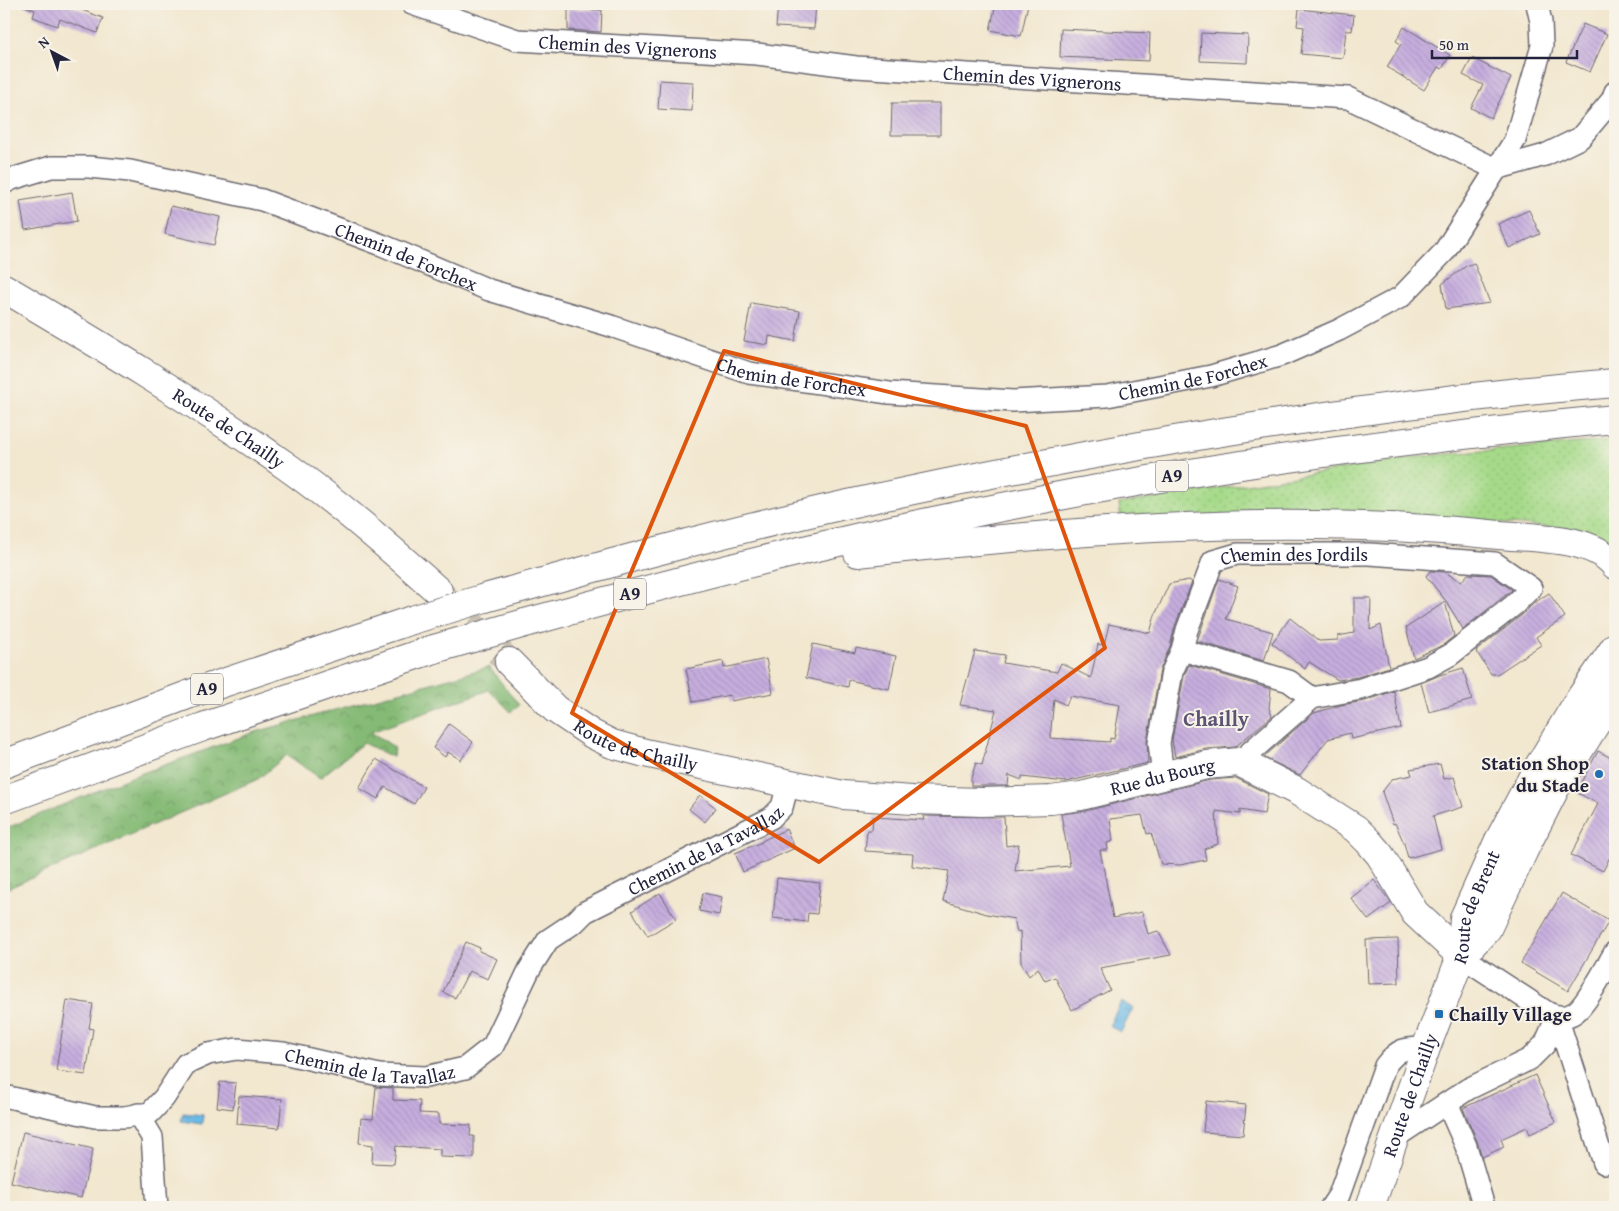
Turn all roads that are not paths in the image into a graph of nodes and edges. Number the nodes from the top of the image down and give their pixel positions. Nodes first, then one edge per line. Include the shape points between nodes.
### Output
1 (412, 4) edge
2 (1537, 4) edge
3 (1615, 92) edge
4 (1496, 169) junction
5 (4, 183) edge
6 (4, 288) edge
7 (1615, 383) edge
8 (1615, 419) edge
9 (1615, 565) edge
10 (734, 566) junction
11 (438, 591) tunnel mouth
12 (1615, 647) edge
13 (1182, 650) junction
14 (508, 662) tunnel mouth
15 (1615, 693) edge
16 (1312, 698) junction
17 (1239, 762) junction
18 (4, 764) edge
19 (1163, 776) junction
20 (788, 784) junction
21 (4, 800) edge
22 (1615, 952) edge
23 (1461, 956) junction
24 (1557, 1017) junction
25 (1426, 1048) junction
26 (4, 1096) edge
27 (1447, 1103) junction
28 (138, 1114) junction
29 (1394, 1138) junction
30 (1604, 1163) dead end
31 (157, 1207) edge
32 (1331, 1207) edge
33 (1370, 1207) edge
34 (1484, 1207) edge

1 - 4 street, Chemin des Vignerons via 517,40 757,54 856,67 1348,98
2 - 4 street, Chemin de Forchex via 1542,46 1516,140
3 - 4 street via 1580,138 1545,155
4 - 5 street, Chemin de Forchex via 1444,252 1401,297 1339,330 1282,355 1211,376 1107,396 1013,401 889,393 749,373 611,326 489,290 262,200 139,173 89,167 51,168
6 - 11 main road, Route de Chailly via 212,415 290,469 365,526
7 - 18 main road, A9, bridge via 1467,398 1228,431 1034,465 851,503 638,556 412,620 193,694
8 - 10 main road, A9 via 1442,437 1234,465 948,518
9 - 10 main road via 1598,550 1565,542 1362,525 1235,524 973,540
10 - 21 main road, A9, bridge via 434,649 203,727
12 - 23 main road, Route de Brent via 1542,761 1499,840 1464,918
13 - 16 street via 1289,681
13 - 16 street, Chemin des Jordils via 1213,561 1237,554 1369,554 1495,563 1532,588 1450,655 1428,668 1361,689
13 - 19 street, Chemin des Jordils via 1172,672 1159,743
14 - 20 main road, Route de Chailly via 555,709 612,744
15 - 23 main road, Route de Brent via 1556,787 1487,930
16 - 17 street
17 - 19 main road, Rue du Bourg via 1207,765
17 - 23 main road, Rue du Bourg via 1297,791 1356,829 1380,855 1415,913
19 - 20 main road, Rue du Bourg via 1080,796 989,802 864,797
20 - 28 street, Chemin de la Tavallaz via 782,807 771,818 585,912 548,940 493,1046 465,1068 426,1077 379,1075 284,1052 237,1049 208,1054 186,1064 150,1113
22 - 24 street via 1580,1009 1568,1016
23 - 24 street
23 - 25 main road, Route de Chailly
24 - 27 street via 1538,1053
24 - 30 street
25 - 29 main road, Route de Chailly
25 - 32 street via 1399,1051 1385,1066 1339,1195
26 - 28 street, Chemin de la Tavallaz via 96,1117
27 - 29 street
27 - 34 street via 1466,1146
28 - 31 street via 152,1137
29 - 33 main road, Route de Chailly

